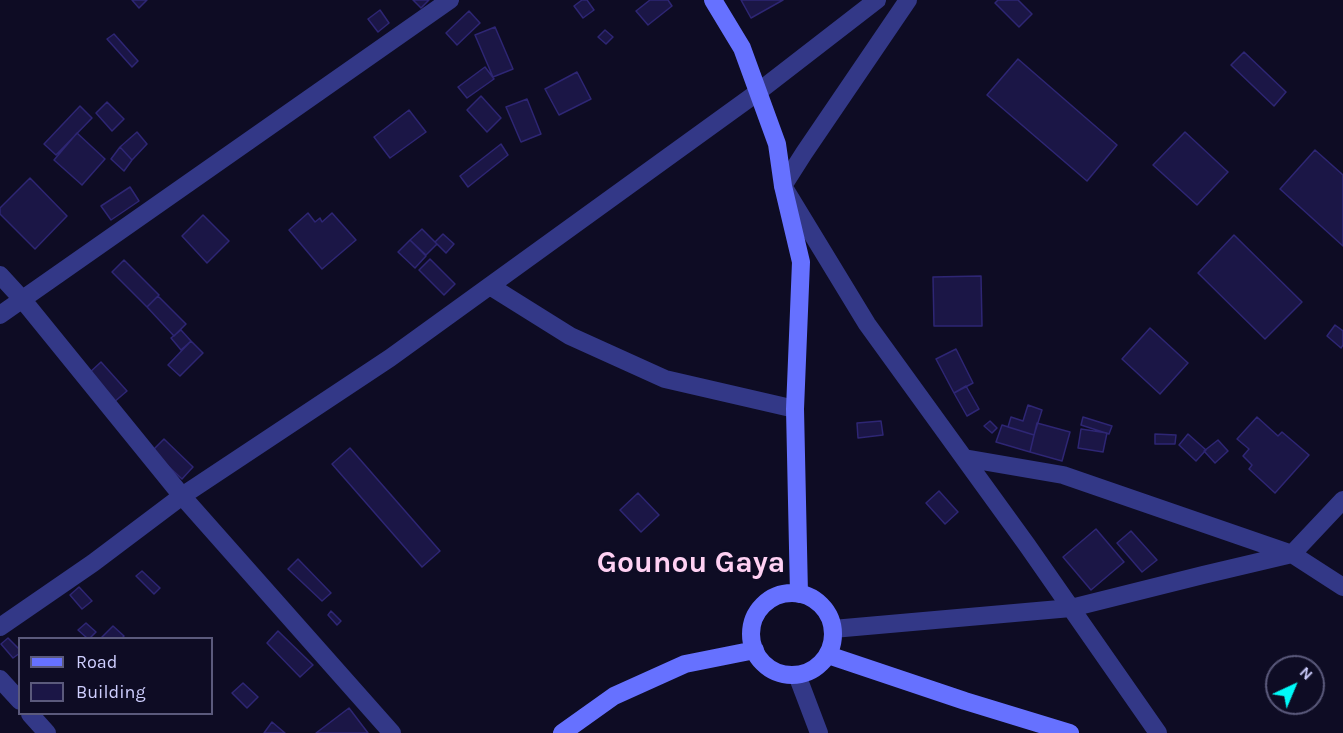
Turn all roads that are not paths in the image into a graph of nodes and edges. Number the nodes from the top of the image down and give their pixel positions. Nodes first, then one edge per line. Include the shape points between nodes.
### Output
1 (450, 0) edge
2 (713, 0) edge
3 (877, 0) edge
4 (908, 0) edge
5 (758, 92) junction
6 (783, 186) junction
7 (0, 275) edge
8 (490, 286) junction
9 (22, 299) junction
10 (0, 315) edge
11 (795, 409) junction
12 (963, 458) junction
13 (182, 496) junction
14 (1343, 500) edge
15 (1292, 555) junction
16 (1343, 587) edge
17 (799, 594) junction
18 (1071, 608) junction
19 (0, 627) edge
20 (833, 629) junction
21 (755, 650) junction
22 (828, 655) junction
23 (797, 675) junction
24 (0, 679) edge
25 (18, 699) edge
26 (31, 715) edge
27 (48, 733) edge
28 (392, 733) edge
29 (561, 733) edge
30 (819, 733) edge
31 (1070, 733) edge
32 (1158, 733) edge

1 - 9 street
2 - 5 main road via 742,48
3 - 5 street
4 - 6 street
5 - 6 main road via 777,144
5 - 8 street
6 - 11 main road via 801,262
6 - 12 street via 867,324
7 - 9 street
8 - 11 street via 570,336 665,379
8 - 13 street via 390,358
9 - 10 street
9 - 13 street
11 - 17 main road
12 - 15 street via 1063,474
12 - 18 street
13 - 19 street
13 - 28 street
14 - 15 street
15 - 16 street
15 - 18 street
17 - 20 main road via 822,606
17 - 21 main road via 775,597 757,614 752,626
18 - 20 street
18 - 32 street
20 - 22 main road
21 - 23 main road via 772,669
21 - 29 main road via 685,664 614,696
22 - 23 main road via 820,664
22 - 31 main road
23 - 30 street
24 - 25 street
26 - 27 street

